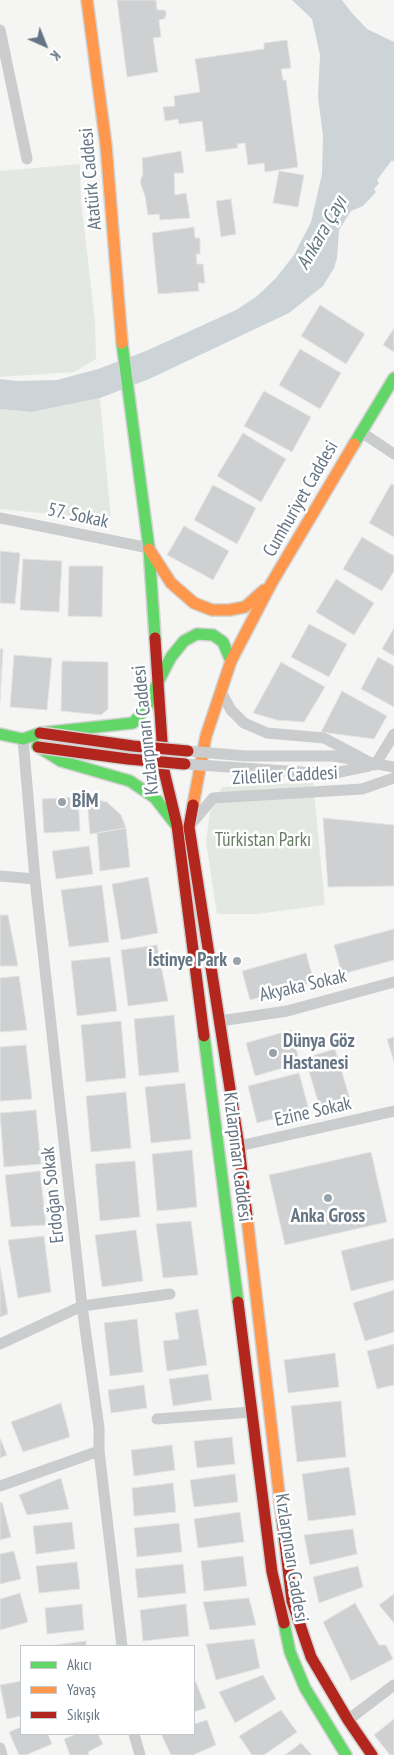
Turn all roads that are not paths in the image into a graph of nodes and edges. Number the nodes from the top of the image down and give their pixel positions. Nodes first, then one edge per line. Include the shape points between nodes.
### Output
1 (87, 0) edge
2 (0, 30) edge
3 (27, 159) dead end
4 (394, 378) edge
5 (128, 393) joint
6 (361, 432) junction
7 (394, 454) edge
8 (0, 518) edge
9 (148, 548) junction
10 (271, 584) junction
11 (231, 661) junction
12 (158, 682) junction
13 (221, 692) junction
14 (40, 733) junction
15 (0, 734) edge
16 (394, 734) edge
17 (23, 739) junction
18 (38, 747) junction
19 (188, 751) joint
20 (185, 764) joint
21 (375, 764) junction
22 (394, 767) edge
23 (394, 778) edge
24 (177, 825) junction
25 (189, 827) junction
26 (0, 876) edge
27 (35, 879) junction
28 (394, 982) edge
29 (220, 1021) junction
30 (394, 1112) edge
31 (240, 1146) junction
32 (170, 1294) dead end
33 (82, 1306) junction
34 (0, 1344) edge
35 (252, 1412) junction
36 (157, 1419) dead end
37 (100, 1451) junction
38 (0, 1486) edge
39 (122, 1645) edge
40 (394, 1685) edge
41 (348, 1720) junction
42 (134, 1735) edge
43 (0, 1748) edge
44 (2, 1755) edge
45 (139, 1755) edge
46 (346, 1755) edge
47 (372, 1755) edge

1 - 5 main road, Atatürk Caddesi via 106,145
2 - 3 street
4 - 6 main road, Cumhuriyet Caddesi
5 - 9 main road, Kızlarpınarı Caddesi
6 - 7 street
6 - 10 main road, Cumhuriyet Caddesi
8 - 9 street, 57. Sokak
9 - 10 main road via 171,583 194,603 212,610 245,607
9 - 12 main road, Kızlarpınarı Caddesi
10 - 11 main road, Kızlarpınarı Caddesi
11 - 12 main road via 223,642 213,635 197,634 184,641
11 - 13 main road, Kızlarpınarı Caddesi
12 - 14 main road via 147,707 133,723
12 - 24 main road, Kızlarpınarı Caddesi via 164,771
13 - 21 street via 231,710 244,723 267,733 324,738
13 - 25 main road, Kızlarpınarı Caddesi via 206,736
14 - 17 main road
14 - 19 main road, bridge
15 - 17 main road
16 - 21 street
17 - 18 main road
17 - 27 street, Erdoğan Sokak
18 - 20 main road, bridge
18 - 24 main road via 61,761 130,781 155,798
19 - 21 street, bridge via 246,756 334,756
20 - 21 street, bridge via 330,774
21 - 22 street
23 - 25 street, Zileliler Caddesi via 362,789 213,798
24 - 35 main road, Kızlarpınarı Caddesi
25 - 29 main road, Kızlarpınarı Caddesi
26 - 27 street
27 - 33 street, Erdoğan Sokak
28 - 29 street, Akyaka Sokak via 287,1011
29 - 31 main road, Kızlarpınarı Caddesi
30 - 31 street, Ezine Sokak
31 - 41 main road, Kızlarpınarı Caddesi via 292,1601 311,1657
32 - 33 street
33 - 34 street
33 - 37 street, Erdoğan Sokak via 100,1428
35 - 36 street
35 - 46 main road, Kızlarpınarı Caddesi via 272,1572 290,1652 305,1688
37 - 38 street
37 - 39 street, Erdoğan Sokak
40 - 41 street
41 - 47 main road, Kızlarpınarı Caddesi
42 - 45 street
43 - 44 street

